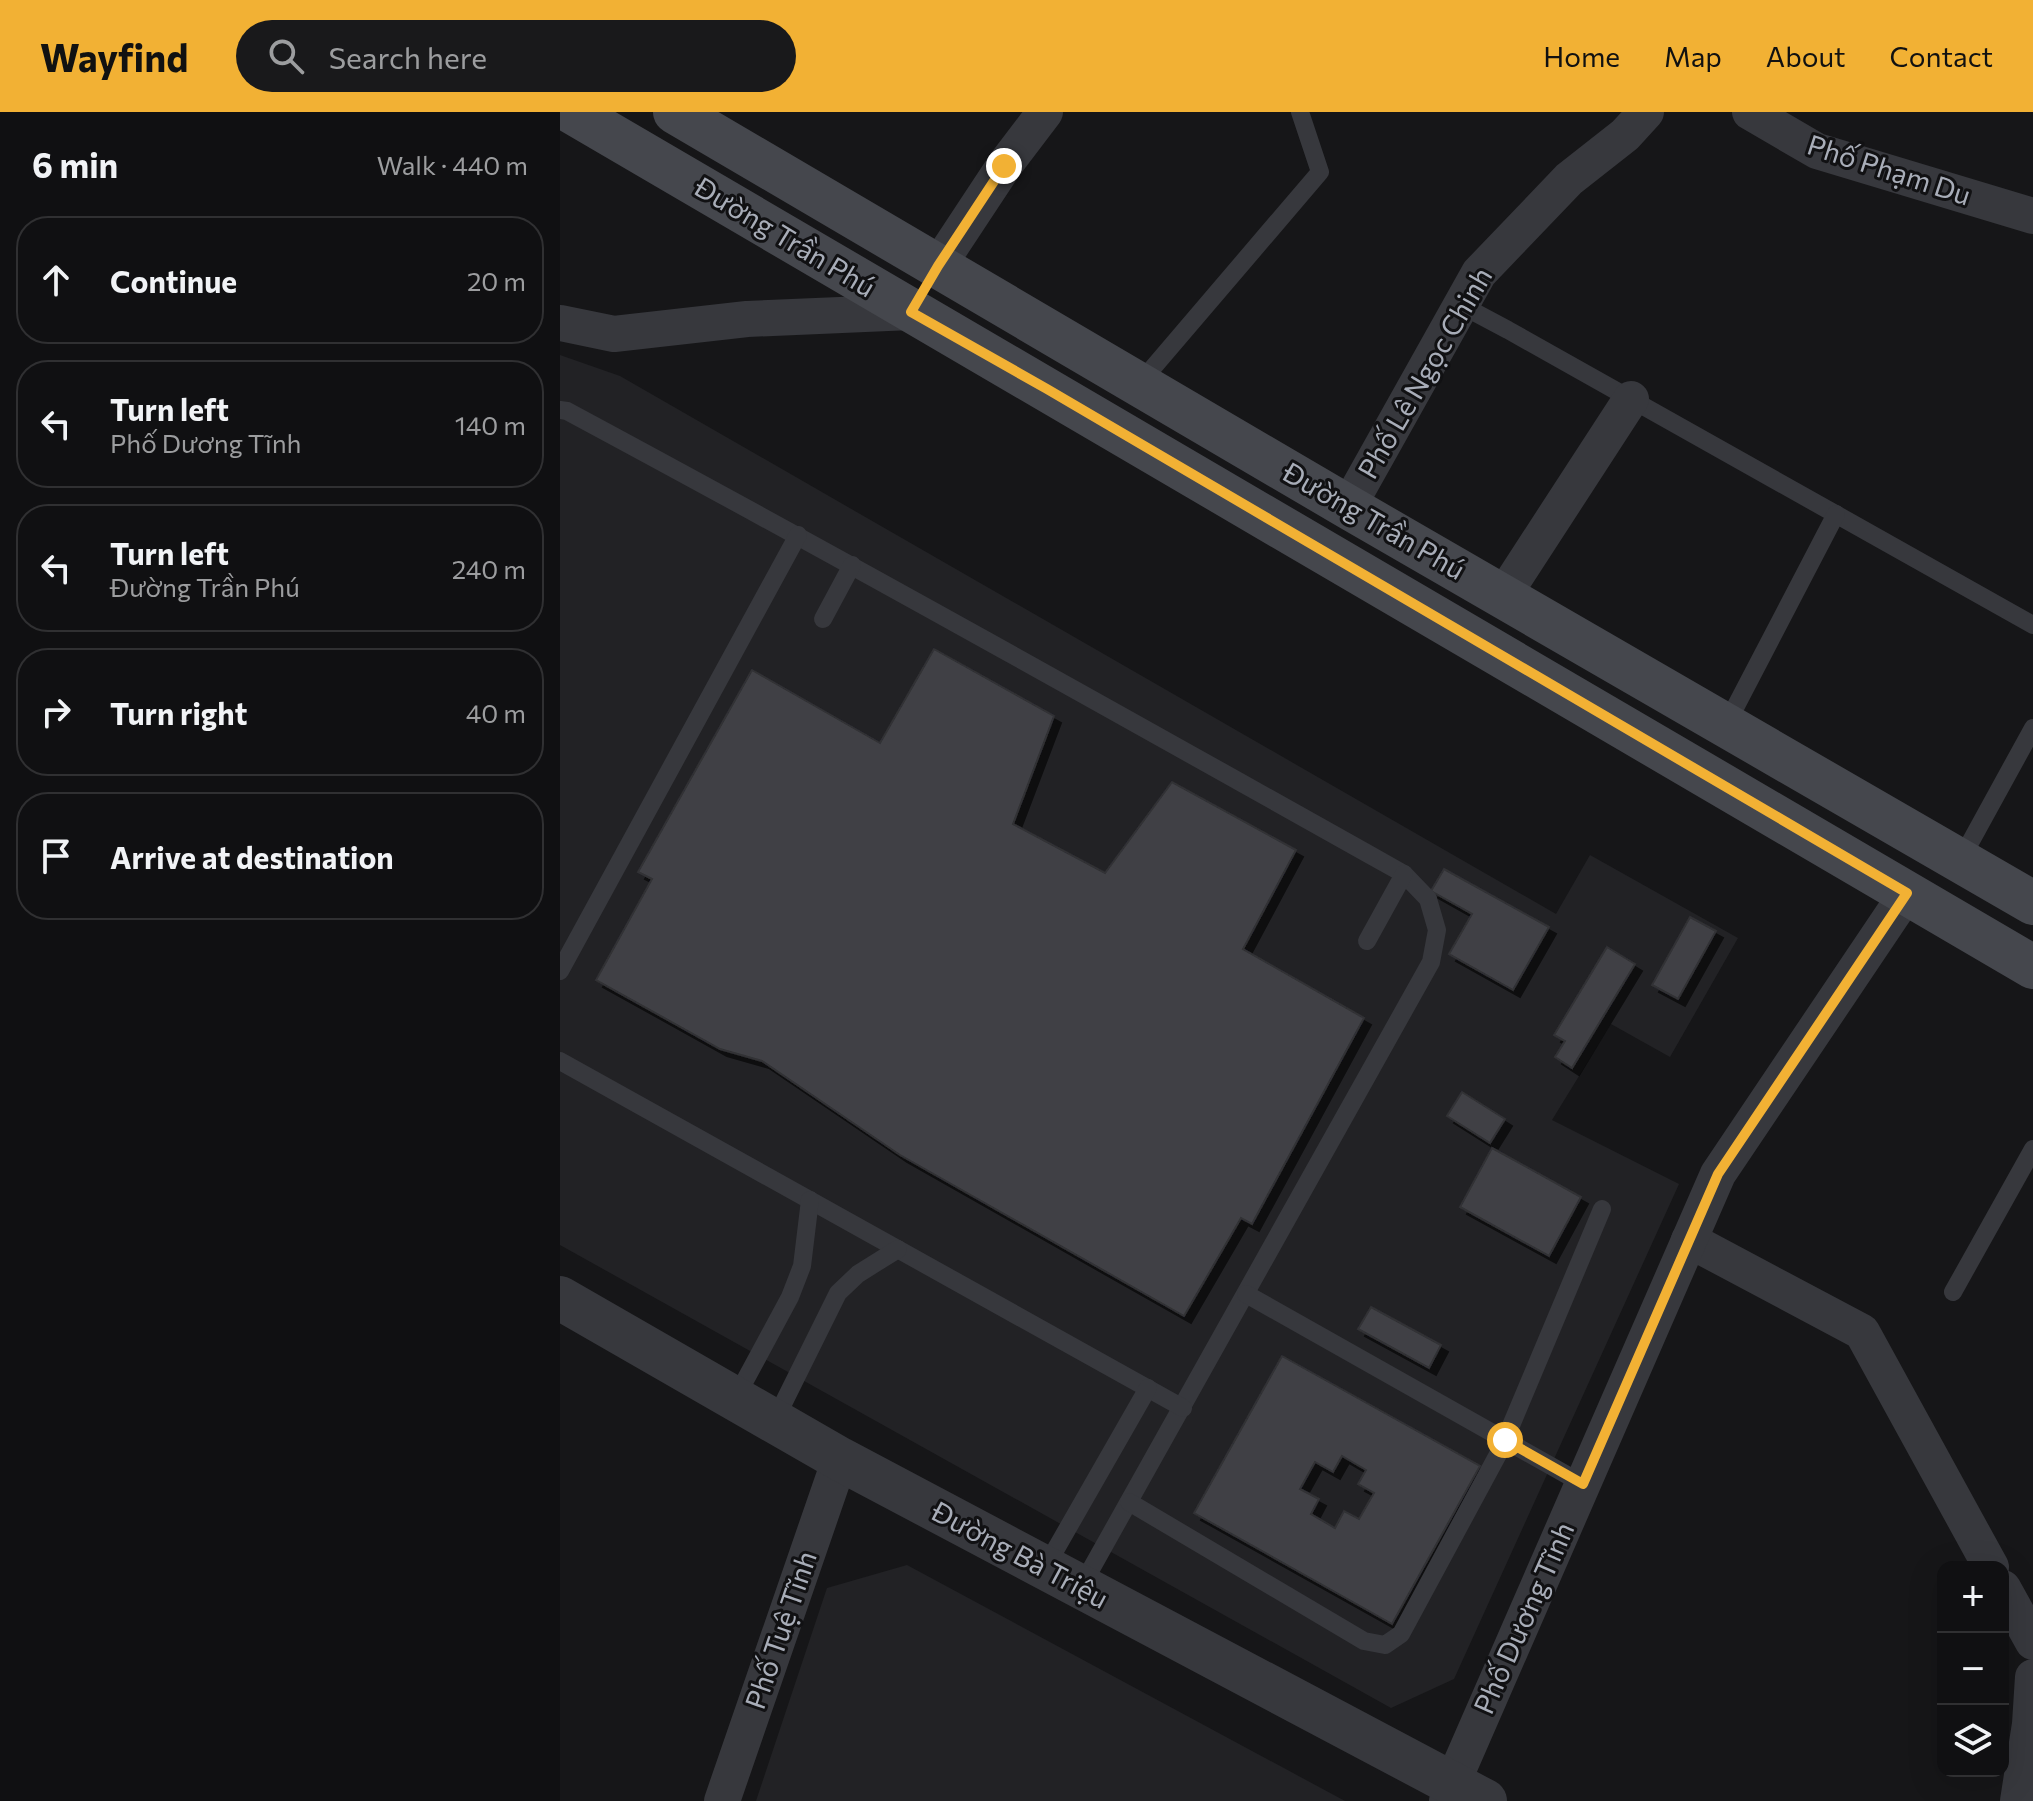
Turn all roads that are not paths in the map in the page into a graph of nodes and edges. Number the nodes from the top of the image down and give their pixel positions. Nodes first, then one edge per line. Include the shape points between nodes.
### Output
1 (572, 112) edge
2 (675, 112) edge
3 (1045, 112) edge
4 (1300, 112) edge
5 (1646, 112) edge
6 (1750, 112) edge
7 (2033, 216) edge
8 (938, 266) junction
9 (1461, 305) junction
10 (911, 312) junction
11 (560, 323) edge
12 (1139, 384) junction
13 (1631, 399) junction
14 (560, 410) edge
15 (1348, 507) junction
16 (1836, 514) junction
17 (798, 535) junction
18 (852, 565) junction
19 (1503, 596) junction
20 (823, 619) dead end
21 (2033, 625) edge
22 (1726, 725) junction
23 (2033, 728) edge
24 (1960, 861) junction
25 (1404, 874) junction
26 (1907, 893) junction
27 (2033, 903) edge
28 (1367, 941) dead end
29 (2033, 967) edge
30 (560, 971) edge
31 (560, 1061) edge
32 (2033, 1149) edge
33 (810, 1200) junction
34 (1602, 1209) dead end
35 (1689, 1240) junction
36 (898, 1249) junction
37 (1953, 1292) dead end
38 (1246, 1294) junction
39 (560, 1298) edge
40 (1148, 1388) junction
41 (735, 1399) junction
42 (1183, 1408) junction
43 (774, 1422) junction
44 (1505, 1440) junction
45 (840, 1459) junction
46 (1583, 1484) junction
47 (1129, 1502) junction
48 (1988, 1561) edge
49 (1063, 1578) junction
50 (2009, 1599) edge
51 (2033, 1642) edge
52 (2033, 1677) edge
53 (1461, 1795) edge
54 (722, 1801) edge
55 (2018, 1801) edge

1 - 10 main road, Đường Trần Phú
2 - 8 main road, Đường Trần Phú
3 - 8 street
4 - 12 lane via 1320,172
5 - 9 street, Phố Lê Ngọc Chinh via 1525,223 1479,273
6 - 7 street, Phố Phạm Du via 1817,151
8 - 10 main road
8 - 12 main road, Đường Trần Phú
9 - 13 lane
9 - 15 street, Phố Lê Ngọc Chinh
10 - 11 street via 747,319 614,334
10 - 26 main road, Đường Trần Phú
12 - 15 main road, Đường Trần Phú
13 - 16 lane
13 - 19 street
14 - 17 lane
15 - 19 main road, Đường Trần Phú
16 - 21 lane
16 - 22 lane
17 - 18 lane
17 - 30 lane
18 - 20 lane
18 - 25 lane
19 - 22 main road, Đường Trần Phú
22 - 24 main road, Đường Trần Phú
23 - 24 lane
24 - 27 main road, Đường Trần Phú
25 - 28 lane
25 - 38 lane via 1428,899 1437,930 1431,962
26 - 29 main road, Đường Trần Phú
26 - 35 street, Phố Dương Tĩnh via 1718,1174
31 - 33 lane
32 - 37 lane
33 - 36 lane
33 - 41 lane via 802,1266
34 - 44 lane
35 - 46 street, Phố Dương Tĩnh
35 - 48 street via 1862,1332
36 - 40 lane
36 - 43 lane via 838,1293
38 - 42 lane
38 - 44 lane
39 - 41 street, Đường Bà Triệu
40 - 42 lane
40 - 49 lane
41 - 43 street, Đường Bà Triệu
42 - 47 lane
43 - 45 street, Đường Bà Triệu
44 - 46 lane
44 - 47 lane via 1401,1634 1385,1645 1364,1641
45 - 49 street, Đường Bà Triệu
45 - 54 street, Phố Tuệ Tĩnh
46 - 53 street, Phố Dương Tĩnh
47 - 49 lane
49 - 53 street, Đường Bà Triệu
50 - 51 street
52 - 55 street

